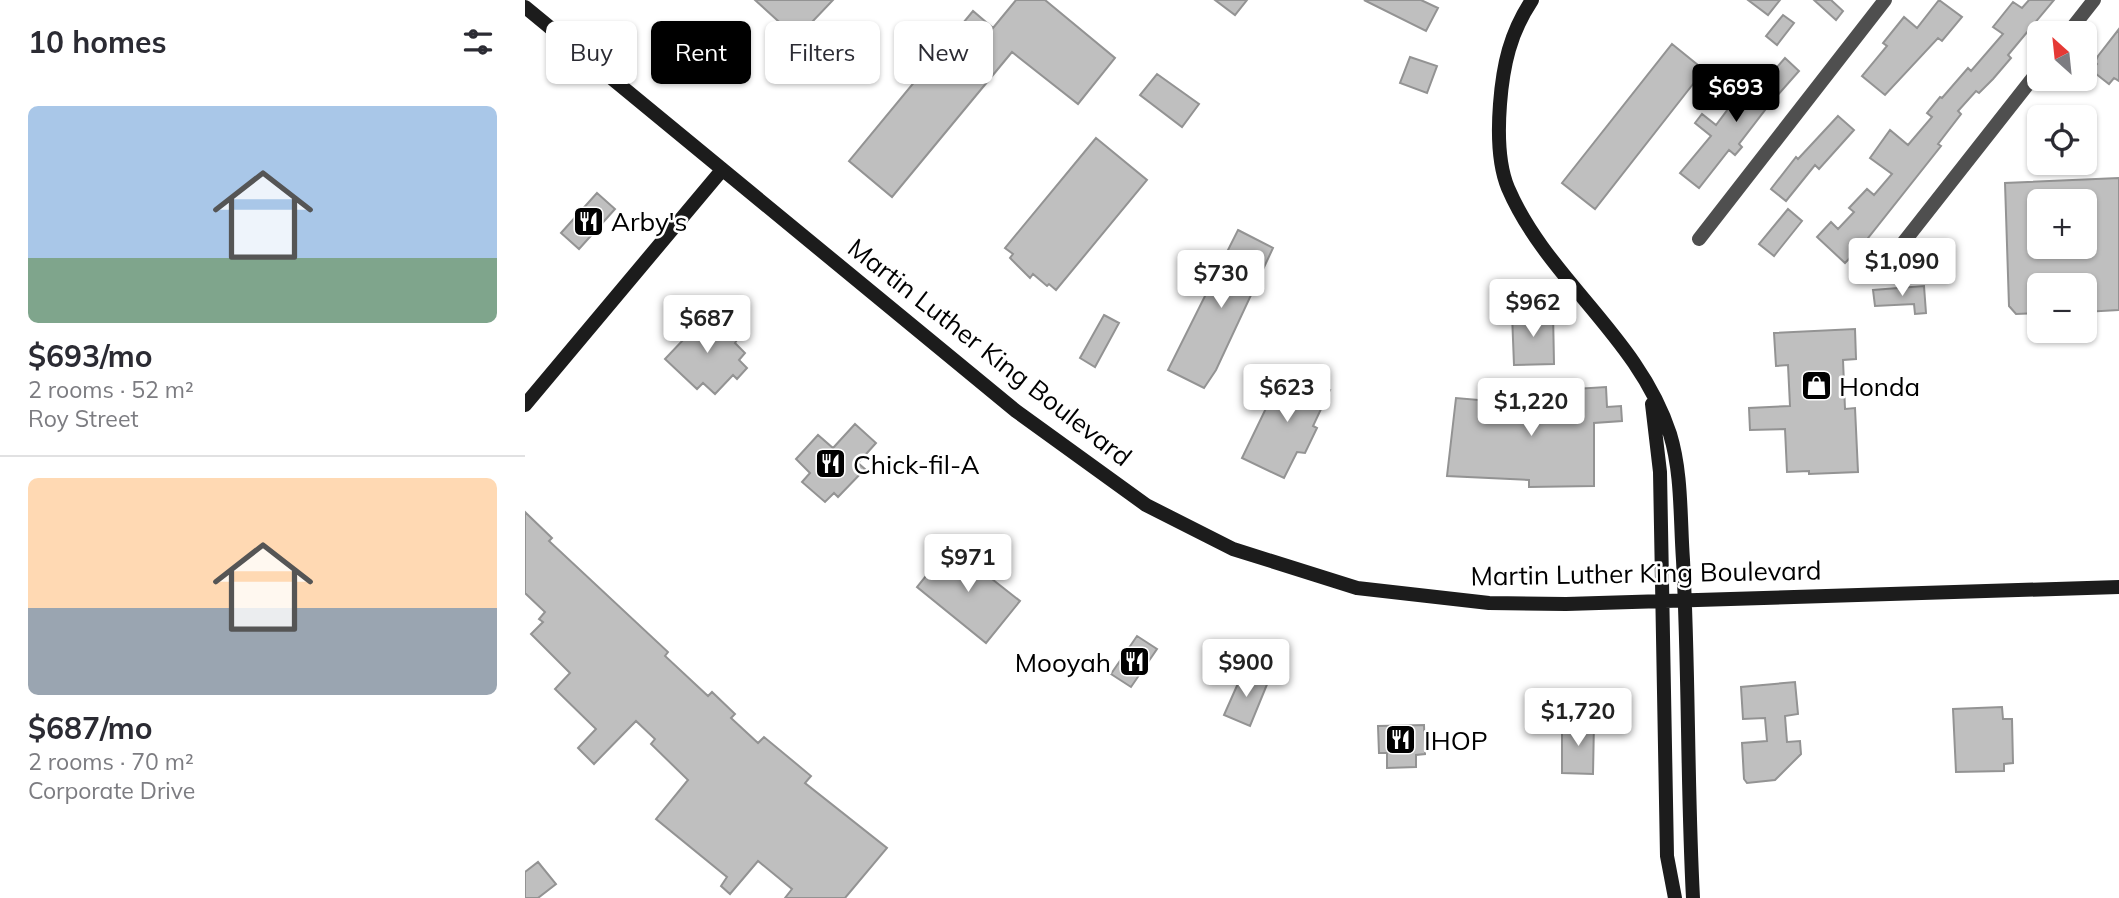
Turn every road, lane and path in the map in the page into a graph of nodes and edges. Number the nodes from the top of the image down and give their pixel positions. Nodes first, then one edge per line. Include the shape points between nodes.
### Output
1 (1532, 0) edge
2 (1885, 0) edge
3 (2094, 0) edge
4 (525, 7) edge
5 (2077, 21) edge
6 (2027, 85) edge
7 (722, 170) junction
8 (1699, 239) dead end
9 (1892, 257) dead end
10 (1648, 384) junction
11 (525, 405) edge
12 (2119, 587) edge
13 (1685, 600) junction
14 (1663, 601) junction
15 (1675, 898) edge
16 (1693, 898) edge

1 - 10 main road via 1519,20 1502,70 1497,132 1507,185 1533,236
2 - 8 street
3 - 5 street
4 - 7 main road, Martin Luther King Boulevard
6 - 9 street
7 - 11 main road
7 - 14 main road, Martin Luther King Boulevard via 1055,440 1146,505 1233,549 1357,588 1406,596 1489,603
10 - 13 main road via 1677,463
10 - 14 main road via 1660,472
12 - 13 main road, Martin Luther King Boulevard
13 - 14 main road, Martin Luther King Boulevard
13 - 16 main road
14 - 15 main road via 1667,856

